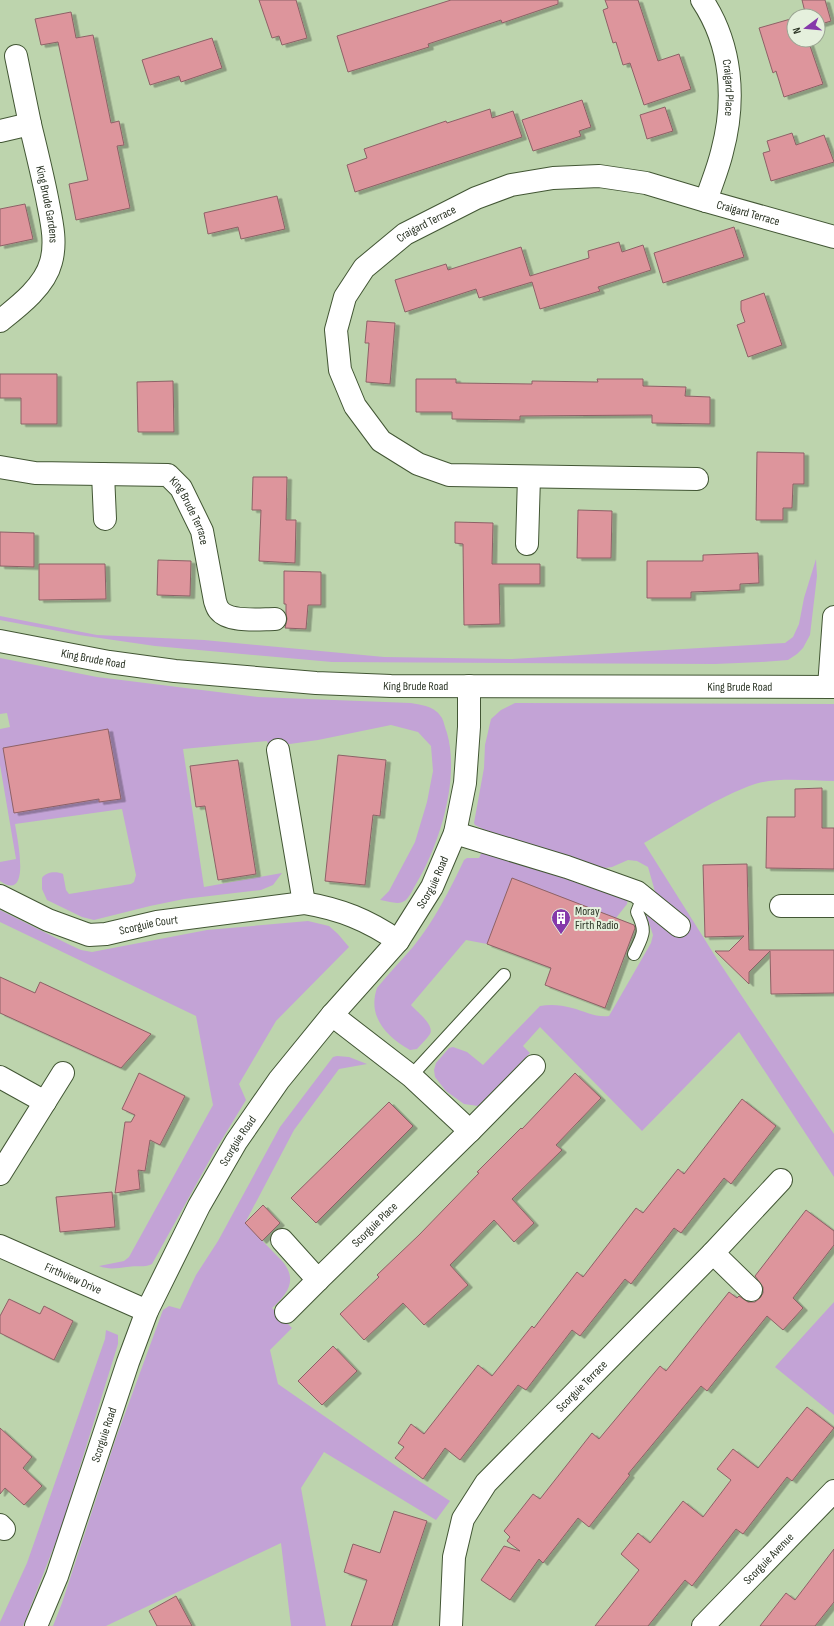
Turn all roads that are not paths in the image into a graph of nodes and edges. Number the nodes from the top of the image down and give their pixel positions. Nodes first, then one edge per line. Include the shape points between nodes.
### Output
1 (702, 0) edge
2 (16, 56) dead end
3 (30, 124) junction
4 (0, 131) edge
5 (706, 201) junction
6 (834, 237) edge
7 (0, 321) edge
8 (0, 468) edge
9 (103, 474) junction
10 (529, 477) junction
11 (697, 479) dead end
12 (105, 519) dead end
13 (527, 544) dead end
14 (834, 617) edge
15 (275, 618) dead end
16 (0, 641) edge
17 (469, 686) junction
18 (831, 687) edge
19 (278, 750) dead end
20 (456, 833) junction
21 (0, 896) edge
22 (643, 897) junction
23 (304, 903) junction
24 (781, 906) dead end
25 (834, 906) edge
26 (680, 926) dead end
27 (398, 941) junction
28 (634, 954) dead end
29 (504, 975) dead end
30 (332, 1015) junction
31 (534, 1066) dead end
32 (63, 1073) dead end
33 (411, 1076) junction
34 (0, 1077) edge
35 (45, 1102) junction
36 (470, 1131) junction
37 (0, 1174) edge
38 (781, 1180) dead end
39 (282, 1240) dead end
40 (0, 1246) edge
41 (713, 1253) junction
42 (318, 1280) junction
43 (751, 1290) dead end
44 (147, 1311) junction
45 (286, 1312) dead end
46 (834, 1491) edge
47 (36, 1626) edge
48 (451, 1626) edge
49 (703, 1626) edge

1 - 5 street, Craigard Place via 710,12 726,51 731,86 729,117 722,152
2 - 3 street, King Brude Gardens
3 - 4 street
3 - 7 street, King Brude Gardens via 51,218 54,242 51,263 41,282 26,300
5 - 6 street, Craigard Terrace
5 - 10 street, Craigard Terrace via 646,183 599,176 553,178 511,185 476,198 405,234 364,268 345,297 336,330 340,370 355,406 381,441 418,464 449,475
8 - 9 street, King Brude Terrace via 35,473
9 - 12 street
9 - 15 street, King Brude Terrace via 168,475 181,488 202,531 215,601 219,610 238,619
10 - 11 street, Craigard Terrace
10 - 13 street
14 - 18 street
16 - 17 street, King Brude Road via 109,662 245,678 391,686
17 - 18 street, King Brude Road
17 - 20 street, Scorguie Road via 465,783
19 - 23 street
20 - 22 street via 567,867 637,892
20 - 27 street, Scorguie Road via 432,887
21 - 23 street, Scorguie Court via 48,920 89,935 106,934 157,922
22 - 26 street
22 - 28 lane via 637,912 644,933
23 - 27 street, Scorguie Court via 351,914 378,927
24 - 25 street
27 - 30 street, Scorguie Road
29 - 33 lane
30 - 33 street
30 - 44 street, Scorguie Road via 279,1080 236,1142 200,1206
31 - 36 street, Scorguie Place
32 - 35 street
33 - 36 street
34 - 35 street
35 - 37 street
36 - 42 street, Scorguie Place
38 - 41 street, Scorguie Terrace
39 - 42 street
40 - 44 street, Firthview Drive
41 - 43 street
41 - 48 street, Scorguie Terrace via 486,1483 463,1519 454,1557
42 - 45 street, Scorguie Place
44 - 47 street, Scorguie Road via 57,1576
46 - 49 street, Scorguie Avenue

